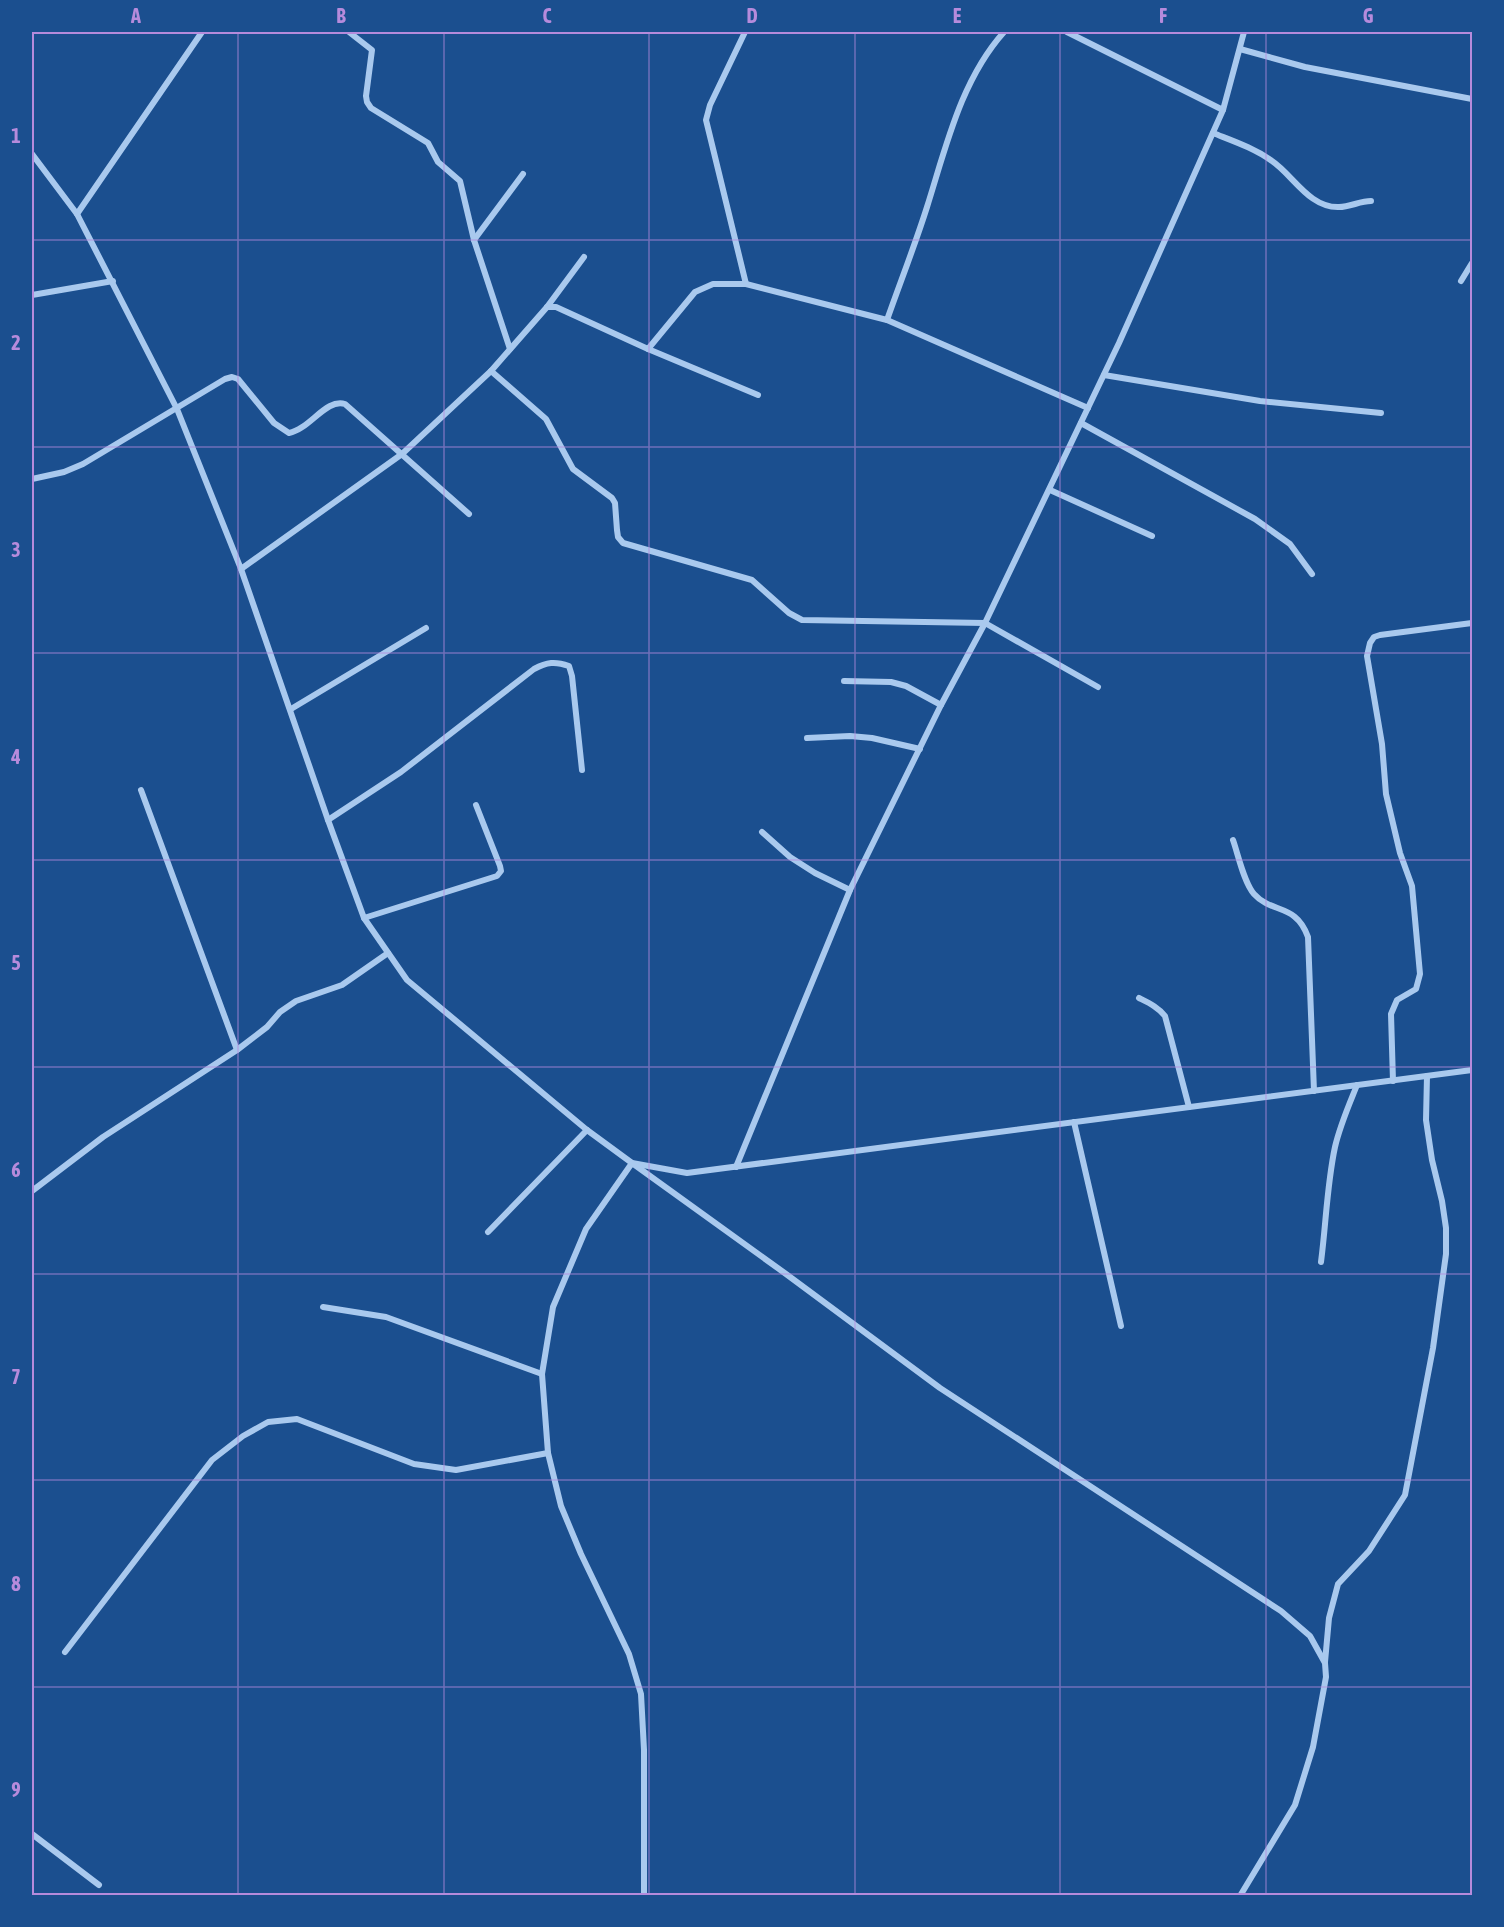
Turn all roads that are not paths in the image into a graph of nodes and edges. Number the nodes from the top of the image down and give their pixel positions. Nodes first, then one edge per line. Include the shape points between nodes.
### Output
1 (202, 32) edge
2 (349, 32) edge
3 (745, 32) edge
4 (1004, 32) edge
5 (1067, 32) edge
6 (1244, 32) edge
7 (1240, 49) junction
8 (1473, 99) edge
9 (1223, 110) junction
10 (1212, 133) junction
11 (32, 154) edge
12 (523, 174) dead end
13 (1371, 201) dead end
14 (77, 214) junction
15 (474, 240) junction
16 (584, 257) dead end
17 (1473, 263) edge
18 (113, 281) junction
19 (1461, 281) dead end
20 (746, 284) junction
21 (32, 295) edge
22 (547, 307) junction
23 (887, 320) junction
24 (510, 349) junction
25 (648, 349) junction
26 (491, 371) junction
27 (1104, 375) junction
28 (758, 395) dead end
29 (1088, 408) junction
30 (177, 409) junction
31 (1381, 413) dead end
32 (1081, 423) junction
33 (402, 454) junction
34 (32, 479) edge
35 (1050, 490) junction
36 (469, 514) dead end
37 (1152, 536) dead end
38 (241, 569) junction
39 (1312, 574) dead end
40 (985, 623) junction
41 (1473, 623) edge
42 (426, 628) dead end
43 (844, 681) dead end
44 (1098, 687) dead end
45 (941, 705) junction
46 (291, 709) junction
47 (807, 738) dead end
48 (920, 749) junction
49 (582, 770) dead end
50 (141, 790) dead end
51 (476, 805) dead end
52 (328, 819) junction
53 (762, 832) dead end
54 (1233, 840) dead end
55 (850, 890) junction
56 (364, 918) junction
57 (388, 953) junction
58 (1139, 998) dead end
59 (237, 1050) junction
60 (1473, 1070) edge
61 (1427, 1076) junction
62 (1394, 1081) junction
63 (1357, 1085) junction
64 (1314, 1091) junction
65 (1189, 1107) junction
66 (1074, 1122) junction
67 (588, 1130) junction
68 (632, 1164) junction
69 (736, 1167) junction
70 (32, 1191) edge
71 (488, 1232) dead end
72 (1321, 1262) dead end
73 (323, 1307) dead end
74 (1121, 1326) dead end
75 (542, 1374) junction
76 (548, 1453) junction
77 (65, 1652) dead end
78 (1325, 1663) junction
79 (32, 1834) edge
80 (99, 1885) dead end
81 (644, 1896) edge
82 (1240, 1896) edge

1 - 14 street
2 - 15 street via 372,50 367,102 428,143 438,162 460,181
3 - 20 street via 706,120
4 - 23 street via 973,77 954,123
5 - 9 street
6 - 7 street
7 - 8 street via 1316,69
7 - 9 street
9 - 10 street
10 - 13 street via 1273,161 1300,189 1324,204 1339,207
10 - 27 street
11 - 14 street
12 - 15 street
14 - 18 street
15 - 24 street
16 - 22 street
17 - 19 street
18 - 21 street
18 - 30 street
20 - 23 street
20 - 25 street via 713,284 695,292
22 - 24 street
22 - 25 street
23 - 29 street
24 - 26 street
25 - 28 street
26 - 33 street
26 - 40 street via 546,419 573,469 612,498 618,537 623,543 752,580 802,620
27 - 29 street
27 - 31 street via 1260,401
29 - 32 street
30 - 33 street via 232,377 238,379 274,423 289,433 304,428 338,402
30 - 34 street via 83,464
30 - 38 street
32 - 35 street
32 - 39 street via 1255,519 1290,544
33 - 36 street
33 - 38 street
35 - 37 street
35 - 40 street
38 - 46 street
40 - 44 street
40 - 45 street
41 - 62 street via 1380,635 1374,637 1367,650 1386,794 1412,886 1420,974 1416,989 1397,1000 1391,1014
42 - 46 street
43 - 45 street via 899,684
45 - 48 street
46 - 52 street
47 - 48 street via 872,738
48 - 55 street
49 - 52 street via 569,666 557,662 544,664 401,772
50 - 59 street
51 - 56 street via 500,866 497,876
52 - 56 street
53 - 55 street via 790,857
54 - 64 street via 1254,893 1295,917 1304,925 1308,937
55 - 69 street
56 - 57 street
57 - 59 street via 342,985 296,1001
57 - 67 street via 407,980
58 - 65 street via 1165,1016
59 - 70 street via 103,1137
60 - 61 street
61 - 62 street
61 - 78 street via 1426,1120 1443,1210 1446,1254 1433,1348 1405,1495 1369,1551 1338,1584 1329,1618
62 - 63 street
63 - 64 street
63 - 72 street via 1336,1145
64 - 65 street
65 - 66 street
66 - 69 street
66 - 74 street
67 - 68 street
67 - 71 street
68 - 69 street via 687,1173
68 - 75 street via 582,1238 553,1307
68 - 78 street via 940,1388 1281,1611 1310,1636
73 - 75 street via 386,1317
75 - 76 street
76 - 77 street via 456,1470 414,1464 297,1419 268,1422 212,1460
76 - 81 street via 561,1506 629,1654 641,1694
78 - 82 street via 1313,1748 1294,1805
79 - 80 street

